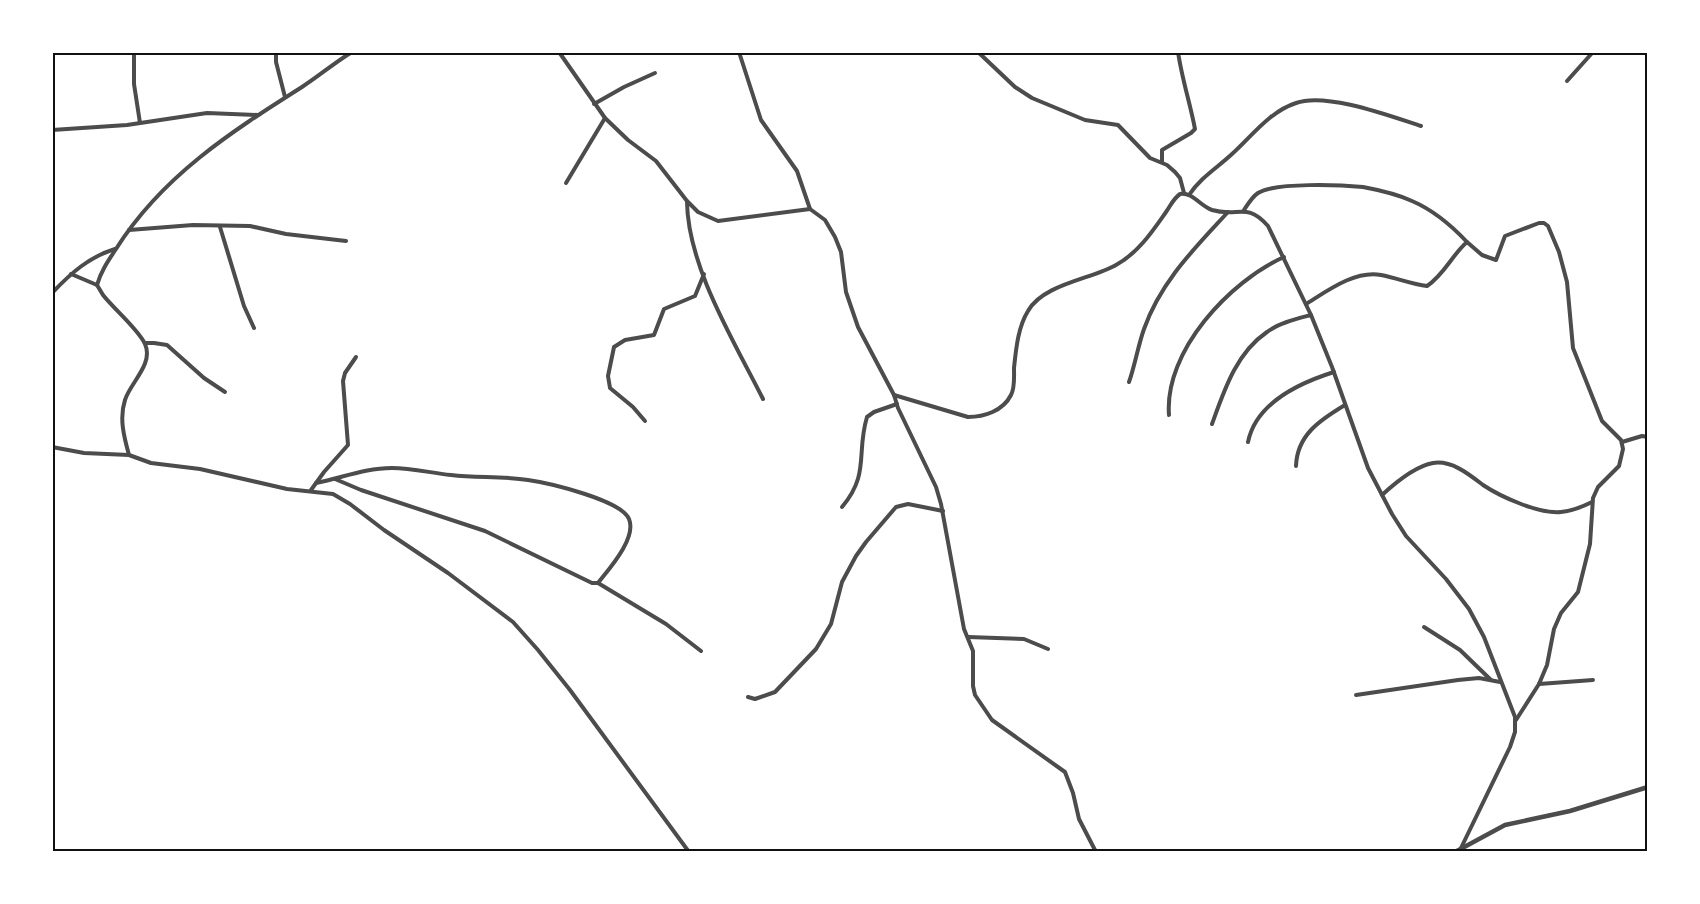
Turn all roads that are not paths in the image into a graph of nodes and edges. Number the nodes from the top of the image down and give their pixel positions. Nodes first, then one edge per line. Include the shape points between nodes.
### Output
1 (134, 52) edge
2 (276, 52) edge
3 (352, 52) edge
4 (559, 52) edge
5 (739, 52) edge
6 (978, 52) edge
7 (1178, 52) edge
8 (1593, 52) edge
9 (655, 73) dead end
10 (1567, 81) dead end
11 (285, 97) junction
12 (594, 104) junction
13 (259, 115) junction
14 (605, 118) junction
15 (140, 123) junction
16 (1420, 126) dead end
17 (52, 130) edge
18 (1162, 163) junction
19 (566, 183) dead end
20 (1187, 194) junction
21 (687, 201) junction
22 (810, 209) junction
23 (1244, 210) junction
24 (1229, 212) junction
25 (220, 227) junction
26 (128, 230) junction
27 (345, 241) dead end
28 (1467, 242) junction
29 (116, 249) junction
30 (1284, 257) junction
31 (71, 274) junction
32 (704, 274) junction
33 (98, 285) junction
34 (52, 293) edge
35 (1306, 304) junction
36 (1311, 315) junction
37 (255, 328) dead end
38 (145, 344) junction
39 (356, 357) dead end
40 (1334, 372) junction
41 (1129, 382) dead end
42 (225, 393) dead end
43 (894, 395) junction
44 (763, 399) dead end
45 (897, 404) junction
46 (1345, 405) junction
47 (1169, 415) dead end
48 (645, 421) dead end
49 (1212, 424) dead end
50 (1647, 437) edge
51 (1248, 442) dead end
52 (1622, 442) junction
53 (52, 447) edge
54 (129, 455) junction
55 (1296, 466) dead end
56 (335, 479) junction
57 (316, 483) junction
58 (311, 491) junction
59 (1382, 495) junction
60 (1592, 502) junction
61 (842, 507) dead end
62 (943, 511) junction
63 (598, 583) junction
64 (1424, 627) dead end
65 (968, 637) junction
66 (1048, 649) dead end
67 (701, 651) dead end
68 (1491, 680) junction
69 (1593, 680) dead end
70 (1501, 682) junction
71 (1539, 684) junction
72 (1356, 695) dead end
73 (748, 697) dead end
74 (1516, 721) junction
75 (1647, 787) edge
76 (1461, 848) junction
77 (689, 852) edge
78 (1096, 852) edge
79 (1455, 852) edge

1 - 15 street
2 - 11 street
3 - 11 street
4 - 12 street
5 - 22 street via 761,120 797,171
6 - 18 street via 1032,98 1085,120 1118,125 1150,158
7 - 18 street via 1195,129 1162,150
8 - 10 street
9 - 12 street
11 - 13 street
12 - 14 street
13 - 15 street via 207,113
13 - 26 street via 181,172
14 - 19 street
14 - 21 street via 656,161
15 - 17 street
16 - 20 street via 1364,108 1326,101 1296,102 1259,126
18 - 20 street via 1180,178
20 - 24 street via 1202,206
20 - 43 street via 1173,199 1149,235 1119,264 1060,287 1029,308 1021,325 1011,396 992,413 968,417
21 - 22 street via 698,212 718,220
21 - 32 street via 690,234
22 - 43 street via 825,219 841,252 846,292 858,327
23 - 24 street
23 - 28 street via 1259,192 1272,188 1297,184 1362,187 1414,202 1441,217
23 - 30 street via 1260,217 1268,226
24 - 41 street via 1188,254 1165,286 1144,329
25 - 26 street
25 - 27 street via 250,226
25 - 37 street via 244,306
26 - 29 street
28 - 35 street via 1427,286 1368,274 1342,283
28 - 52 street via 1482,255 1496,260 1505,236 1546,224 1567,282 1573,348 1602,421
29 - 31 street via 93,257
29 - 33 street
30 - 35 street
30 - 47 street via 1252,274 1198,329 1179,366
31 - 33 street
31 - 34 street
32 - 44 street
32 - 48 street via 695,296 664,309 654,335 625,340 614,347 608,376 610,388
33 - 38 street
35 - 36 street
36 - 40 street
36 - 49 street via 1286,322 1251,345 1230,377
38 - 42 street via 167,345
38 - 54 street via 141,373 125,398 123,436
39 - 57 street via 343,381 348,445
40 - 46 street
40 - 51 street via 1311,380 1267,408 1250,432
43 - 45 street
45 - 61 street via 867,417 858,484
45 - 62 street via 936,487
46 - 55 street via 1307,434 1298,448
46 - 59 street
50 - 52 street
52 - 60 street via 1621,464 1598,487
53 - 54 street
54 - 58 street via 152,464
56 - 57 street
56 - 63 street via 466,523
56 - 63 street via 375,470 410,469 527,480 610,504 629,519 630,532
57 - 58 street
58 - 77 street via 333,494 350,504 513,622 570,690
59 - 60 street via 1400,480 1434,463 1452,466 1499,494 1544,510 1560,513
59 - 70 street via 1406,536 1468,609 1484,637
60 - 71 street via 1590,544 1578,592 1554,629
62 - 65 street
62 - 73 street via 908,504 896,507 856,556 842,582 831,624 816,649 775,692 754,699
63 - 67 street via 666,624
64 - 68 street via 1460,650
65 - 66 street via 1024,639
65 - 78 street via 973,651 973,686 979,704 1007,733 1065,772 1079,819
68 - 70 street
68 - 72 street via 1458,680
69 - 71 street
70 - 74 street
71 - 74 street
74 - 76 street via 1510,747
75 - 76 street via 1505,825
76 - 79 street

